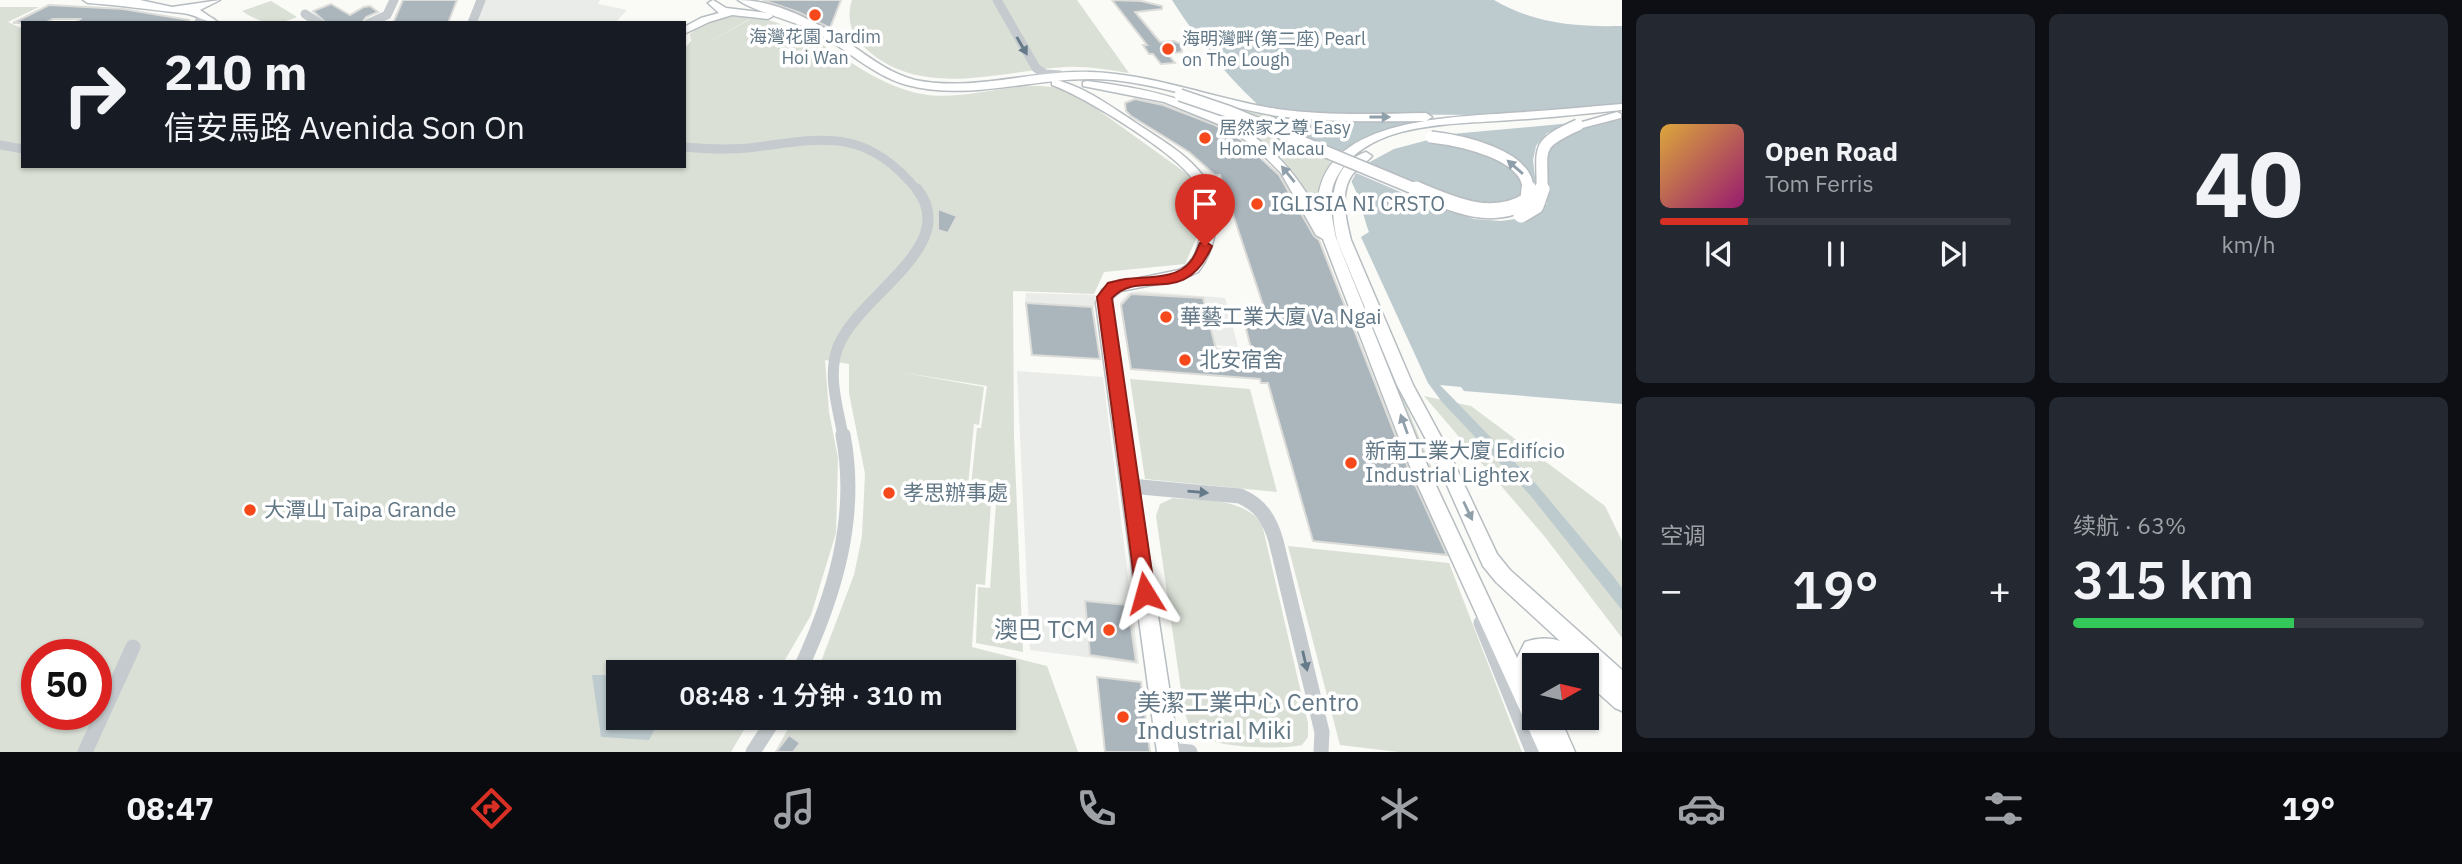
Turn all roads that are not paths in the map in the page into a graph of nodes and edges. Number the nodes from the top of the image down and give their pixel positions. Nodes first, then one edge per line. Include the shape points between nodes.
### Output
1 (88, 0) edge
2 (96, 0) edge
3 (394, 0) edge
4 (481, 0) edge
5 (743, 0) edge
6 (997, 0) edge
7 (715, 1) edge
8 (150, 2) edge
9 (212, 2) edge
10 (756, 3) edge
11 (177, 10) junction
12 (745, 13) junction
13 (305, 14) dead end
14 (208, 21) edge
15 (315, 21) edge
16 (374, 21) edge
17 (473, 21) edge
18 (685, 21) edge
19 (686, 30) edge
20 (1055, 78) junction
21 (1133, 92) junction
22 (1179, 96) junction
23 (1622, 107) edge
24 (1622, 114) edge
25 (1509, 117) junction
26 (1126, 121) junction
27 (1408, 137) junction
28 (0, 145) edge
29 (686, 147) edge
30 (21, 149) edge
31 (1337, 239) junction
32 (1354, 299) junction
33 (1130, 486) junction
34 (1440, 509) junction
35 (133, 647) dead end
36 (1530, 653) edge
37 (1563, 653) edge
38 (804, 660) edge
39 (1600, 681) edge
40 (1622, 684) edge
41 (1622, 701) edge
42 (767, 730) edge
43 (1554, 730) edge
44 (1168, 751) edge
45 (85, 752) edge
46 (753, 752) edge
47 (1190, 752) edge
48 (1321, 752) edge
49 (1533, 752) edge
50 (1550, 752) edge
51 (1564, 752) edge

1 - 2 main road
2 - 8 main road
3 - 16 street via 387,15
4 - 17 street
5 - 10 main road
6 -> 20 street via 1036,68
7 - 12 main road via 723,11
7 - 18 main road
8 - 11 main road
9 - 11 main road
9 - 14 main road via 206,13
10 - 20 main road via 809,25 883,72 912,83 962,86
11 - 14 main road
12 - 19 main road via 710,18
12 - 20 main road via 800,28 874,75 909,88 951,93
13 - 15 street
20 - 21 main road
20 - 22 main road
20 -> 25 main road via 1088,74 1132,79 1239,104 1317,116
20 - 26 main road
21 - 26 main road via 1118,103
32 -> 21 main road via 1298,186 1270,155 1214,118
22 - 24 main road, bridge via 1428,201 1490,217 1519,215 1538,205 1542,192 1539,155 1546,140 1570,127
22 -> 27 main road, bridge via 1230,111 1454,205 1496,212 1528,200 1524,176 1499,155 1458,140
23 - 25 main road
24 - 27 main road
25 - 31 main road via 1416,126 1357,148 1331,176 1324,196 1324,213
26 - 33 main road via 1195,172 1208,192 1212,217 1202,255 1189,272 1121,284 1104,297
27 - 31 main road via 1358,160 1342,181 1336,206
28 - 30 street
29 - 38 street via 729,150 813,137 850,140 873,149 899,171 920,192 930,214 922,245 845,333 836,350 834,380 848,465 846,532 835,583
31 - 32 main road
31 -> 40 main road via 1490,560
34 -> 32 main road via 1423,477
33 - 44 main road
33 -> 48 street via 1240,496 1267,516 1322,732
34 - 49 street
34 - 50 main road
35 - 45 street
36 - 37 main road via 1532,649 1554,648
39 - 41 main road
42 - 46 street
43 - 51 main road
44 - 47 street

